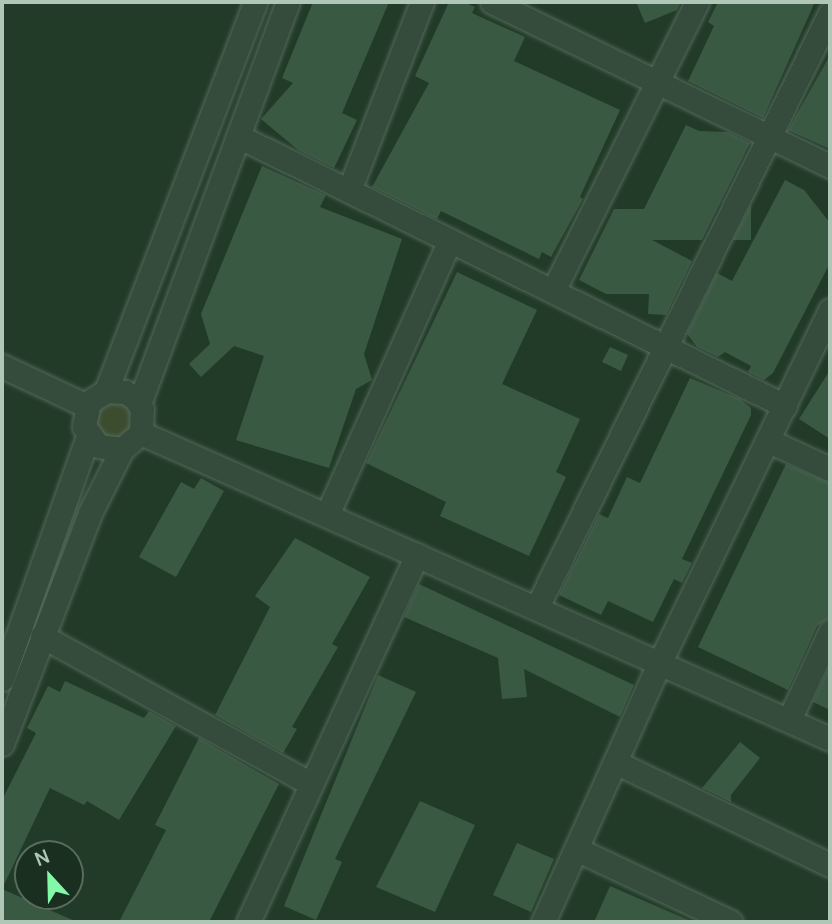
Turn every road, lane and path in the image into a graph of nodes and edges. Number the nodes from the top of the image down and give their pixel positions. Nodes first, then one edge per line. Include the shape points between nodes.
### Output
1 (255, 2) edge
2 (288, 2) edge
3 (422, 2) edge
4 (492, 2) edge
5 (697, 2) edge
6 (830, 13) edge
7 (658, 80) junction
8 (238, 136) junction
9 (769, 136) junction
10 (830, 166) edge
11 (349, 191) junction
12 (450, 240) junction
13 (553, 291) junction
14 (830, 310) edge
15 (666, 346) junction
16 (2, 366) edge
17 (106, 391) junction
18 (139, 404) junction
19 (785, 406) junction
20 (87, 407) junction
21 (141, 433) junction
22 (88, 436) junction
23 (769, 441) junction
24 (122, 449) junction
25 (830, 469) edge
26 (327, 515) junction
27 (417, 555) junction
28 (537, 607) junction
29 (830, 632) edge
30 (42, 636) junction
31 (660, 662) junction
32 (4, 668) edge
33 (789, 720) junction
34 (830, 739) edge
35 (2, 744) edge
36 (615, 762) junction
37 (309, 783) junction
38 (576, 849) junction
39 (830, 865) edge
40 (707, 917) edge
41 (248, 922) edge
42 (543, 922) edge
43 (731, 922) edge

1 - 17 street
2 - 8 street
3 - 11 street
4 - 7 street
5 - 7 street
6 - 9 street
7 - 9 street
7 - 13 street
8 - 11 street
8 - 18 street
9 - 10 street
9 - 15 street
11 - 12 street
12 - 13 street
12 - 26 street
13 - 15 street
14 - 19 street
15 - 19 street
15 - 28 street
16 - 20 street
17 - 18 street via 125,392
17 - 20 street
18 - 21 street via 144,421
19 - 23 street
20 - 22 street via 84,426
21 - 24 street
21 - 26 street
22 - 24 street via 98,446
22 - 32 street
23 - 25 street
23 - 31 street
24 - 30 street via 90,513
26 - 27 street
27 - 28 street
27 - 37 street
28 - 31 street
29 - 33 street
30 - 35 street
30 - 37 street
31 - 33 street
31 - 36 street
33 - 34 street
36 - 38 street
36 - 39 street
37 - 41 street
38 - 40 street
38 - 42 street
40 - 43 street

